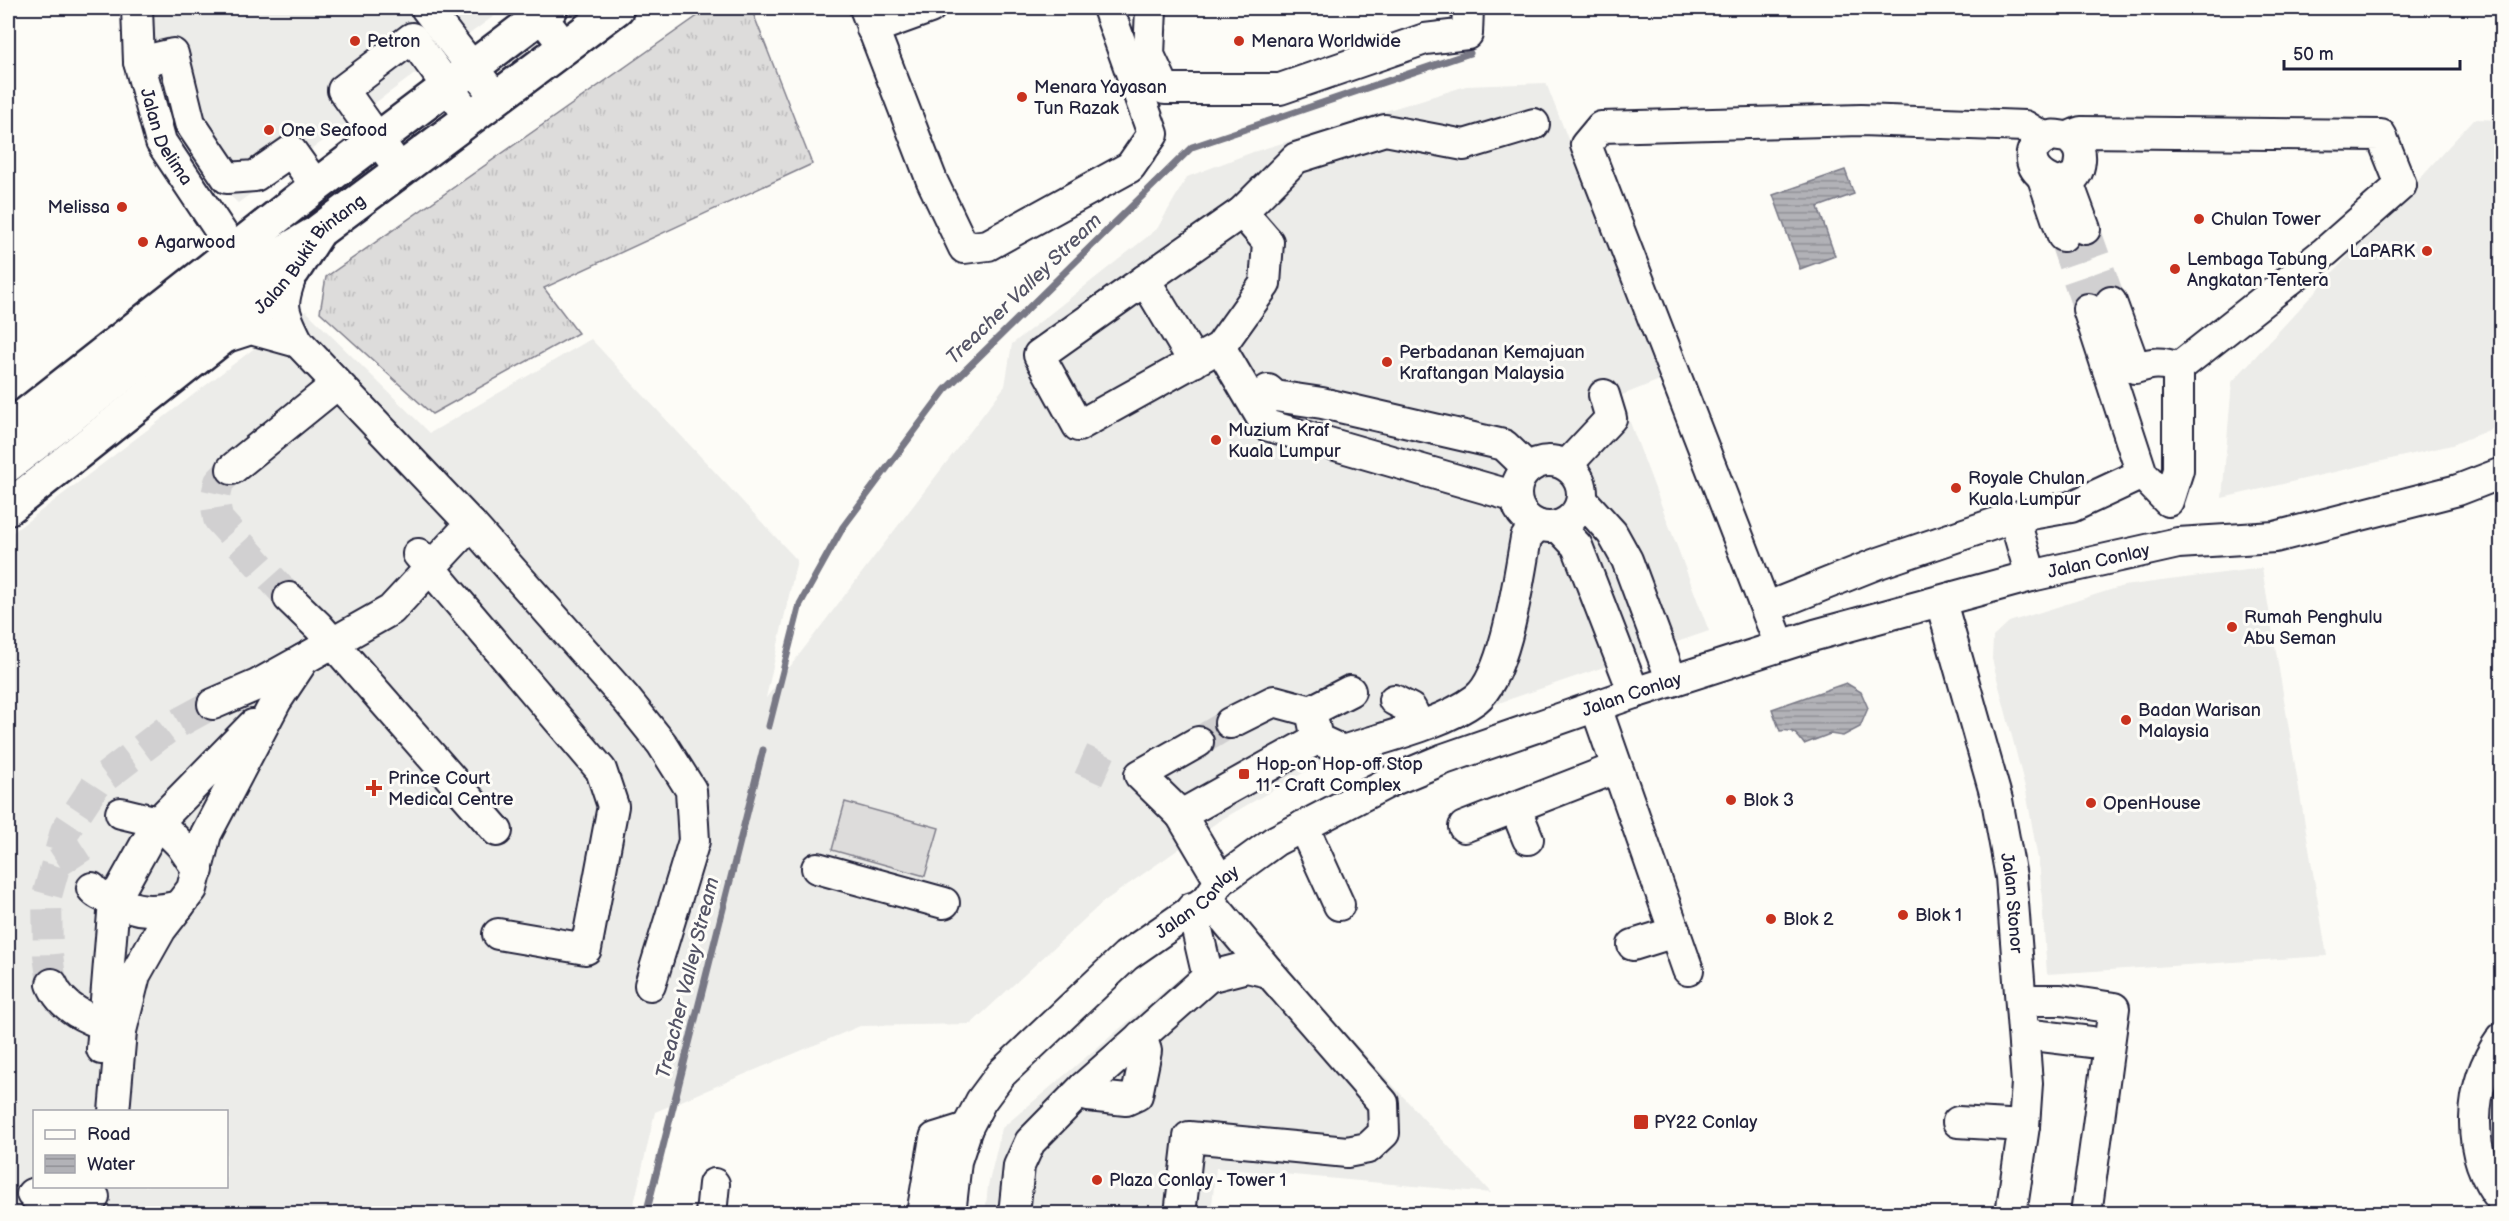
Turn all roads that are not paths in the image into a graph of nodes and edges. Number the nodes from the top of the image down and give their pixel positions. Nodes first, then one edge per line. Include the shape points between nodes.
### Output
1 (137, 8) edge
2 (617, 8) edge
3 (930, 8) edge
4 (1108, 8) edge
5 (1151, 8) edge
6 (1468, 8) edge
7 (542, 10) edge
8 (436, 11) edge
9 (869, 18) edge
10 (564, 46) junction
11 (139, 62) junction
12 (472, 68) junction
13 (447, 87) junction
14 (496, 98) junction
15 (470, 117) junction
16 (1534, 124) dead end
17 (2056, 137) junction
18 (376, 140) junction
19 (399, 170) junction
20 (2055, 179) junction
21 (316, 186) junction
22 (1242, 212) junction
23 (319, 231) junction
24 (2074, 232) tunnel mouth
25 (233, 250) junction
26 (293, 271) junction
27 (1145, 280) junction
28 (220, 339) junction
29 (298, 342) junction
30 (1220, 347) junction
31 (1194, 362) junction
32 (2178, 368) junction
33 (337, 384) junction
34 (1268, 390) dead end
35 (1604, 395) dead end
36 (1322, 403) junction
37 (1307, 436) junction
38 (13, 448) edge
39 (1567, 465) junction
40 (1528, 468) junction
41 (232, 469) tunnel mouth
42 (2502, 473) edge
43 (2142, 474) junction
44 (1516, 497) junction
45 (1582, 500) junction
46 (2168, 501) junction
47 (8, 508) edge
48 (2014, 517) junction
49 (465, 518) junction
50 (1547, 526) junction
51 (2178, 543) junction
52 (425, 561) junction
53 (2031, 576) junction
54 (289, 598) tunnel mouth
55 (1941, 602) junction
56 (1768, 608) junction
57 (1653, 632) junction
58 (334, 644) junction
59 (1780, 645) junction
60 (1617, 646) junction
61 (304, 659) junction
62 (1672, 681) junction
63 (1350, 691) dead end
64 (1634, 693) junction
65 (1394, 700) dead end
66 (276, 701) junction
67 (213, 704) tunnel mouth
68 (1596, 707) junction
69 (1230, 723) tunnel mouth
70 (1314, 725) junction
71 (1424, 725) junction
72 (1198, 742) tunnel mouth
73 (1444, 759) junction
74 (1616, 768) junction
75 (1515, 807) junction
76 (121, 813) dead end
77 (1181, 815) junction
78 (158, 822) junction
79 (1303, 826) junction
80 (1464, 826) dead end
81 (497, 831) dead end
82 (1528, 839) dead end
83 (817, 868) dead end
84 (198, 870) junction
85 (103, 895) junction
86 (1206, 896) junction
87 (944, 903) dead end
88 (1339, 905) dead end
89 (179, 906) junction
90 (1675, 932) junction
91 (498, 934) dead end
92 (1633, 945) dead end
93 (1688, 970) dead end
94 (1269, 972) junction
95 (1208, 977) junction
96 (52, 984) tunnel mouth
97 (650, 985) dead end
98 (2021, 1000) junction
99 (2094, 1005) junction
100 (112, 1027) junction
101 (2024, 1034) junction
102 (1141, 1036) junction
103 (2502, 1038) edge
104 (2091, 1042) junction
105 (1084, 1087) junction
106 (98, 1110) edge
107 (114, 1110) edge
108 (1958, 1122) dead end
109 (2024, 1126) junction
110 (967, 1128) junction
111 (714, 1184) dead end
112 (32, 1194) dead end
113 (97, 1195) edge
114 (2502, 1200) edge
115 (711, 1214) edge
116 (922, 1214) edge
117 (950, 1214) edge
118 (1014, 1214) edge
119 (1180, 1214) edge
120 (2011, 1214) edge
121 (2066, 1214) edge
122 (2086, 1214) edge

1 - 11 street, Jalan Delima
2 - 10 main road, Jalan Bukit Bintang
3 - 9 street
4 - 9 street via 1153,134 1130,167 988,245 964,248 932,181
5 - 6 street via 1149,55 1165,88 1281,89 1425,39 1467,34
7 - 10 street
7 - 12 main road
8 - 12 street
10 - 14 main road, Jalan Bukit Bintang
11 - 21 street via 173,54 190,123 227,178 255,176 291,151
11 - 25 street, Jalan Delima via 161,142
12 - 13 main road
12 - 14 street
13 - 15 street
13 - 18 main road
13 - 18 street via 412,38 343,90
14 - 15 main road, Jalan Bukit Bintang
15 - 19 main road, Jalan Bukit Bintang
16 - 22 street via 1464,146 1385,130 1296,158
17 - 20 street via 2039,143 2033,157 2037,172
17 - 20 street via 2073,141 2080,154 2079,169
17 - 32 street via 2081,132 2381,135 2401,185 2325,252
17 - 56 street via 2025,126 1861,120 1601,127 1586,145
18 - 19 street
18 - 21 main road
19 - 23 main road, Jalan Bukit Bintang
20 - 24 street
21 - 25 main road
22 - 27 street
22 - 30 street via 1268,242 1265,284
23 - 26 main road, Jalan Bukit Bintang
23 - 38 main road via 269,261
25 - 38 main road
26 - 28 main road, Jalan Bukit Bintang via 267,302
26 - 29 street via 282,298 285,317
27 - 31 street
27 - 31 street via 1039,355 1077,426
28 - 29 street via 251,329
28 - 47 main road, Jalan Bukit Bintang
29 - 33 street
30 - 31 street
30 - 37 street via 1266,425
32 - 43 street via 2164,362 2135,368 2100,306
32 - 46 street via 2178,470
33 - 41 street
33 - 49 street
34 - 36 street via 1275,396
35 - 39 street via 1611,418
36 - 37 street
36 - 40 street via 1504,444
37 - 44 street
39 - 40 street via 1540,462
39 - 45 street via 1577,475
40 - 44 street via 1518,482
42 - 51 street, Jalan Conlay via 2458,490 2275,537
43 - 46 street
43 - 48 street via 2071,507
44 - 50 street via 1519,509
45 - 50 street via 1574,516
45 - 57 street via 1612,533 1627,560
46 - 51 street
48 - 53 street
48 - 56 street via 1876,564
49 - 52 street
49 - 97 street via 641,717 691,790 694,841
50 - 60 street via 1577,546
50 - 71 street via 1526,538 1502,657 1477,698
51 - 53 street, Jalan Conlay
52 - 58 street via 378,598 358,628
52 - 91 street via 601,770 613,806 586,949
53 - 55 street, Jalan Conlay
54 - 58 street
55 - 59 street, Jalan Conlay
55 - 98 street, Jalan Stonor via 2004,831 2012,876
56 - 59 street
57 - 60 street
57 - 62 street
58 - 61 street
58 - 81 street
59 - 62 street, Jalan Conlay
60 - 64 street
61 - 66 street
61 - 67 street
62 - 64 street, Jalan Conlay
63 - 70 street
64 - 68 street, Jalan Conlay
65 - 71 street via 1411,709
66 - 78 street
66 - 84 street via 206,834
68 - 73 street, Jalan Conlay
68 - 74 street
69 - 70 street via 1274,701
70 - 71 street via 1343,751
70 - 77 street
71 - 73 street
72 - 77 street via 1129,776
73 - 79 street, Jalan Conlay
74 - 75 street
74 - 90 street
75 - 80 street
75 - 82 street
76 - 78 street
77 - 86 street
78 - 84 street
78 - 85 street
79 - 86 street, Jalan Conlay via 1275,841
79 - 88 street
83 - 87 street
84 - 89 street via 192,890
85 - 89 street via 141,911
85 - 100 street
86 - 94 street
86 - 95 street
86 - 110 street, Jalan Conlay via 1126,956 1001,1074
89 - 100 street via 140,965
90 - 92 street
90 - 93 street
94 - 95 street via 1247,967
94 - 119 street via 1383,1103 1384,1133 1368,1148 1347,1152 1189,1130
95 - 102 street
96 - 100 street via 57,998 67,1006
98 - 99 street
98 - 101 street, Jalan Stonor
99 - 104 street
99 - 122 street via 2114,1008
100 - 106 street
100 - 107 street
101 - 104 street
101 - 109 street, Jalan Stonor
102 - 105 street
102 - 105 street via 1146,1051 1137,1095 1126,1100 1088,1095
103 - 114 street via 2482,1074 2474,1112 2477,1150 2491,1186
104 - 121 street
105 - 118 street via 1030,1142 1019,1166
108 - 109 street
109 - 120 street, Jalan Stonor
110 - 116 street via 935,1138
110 - 117 street, Jalan Conlay via 956,1161
111 - 115 street
112 - 113 street

